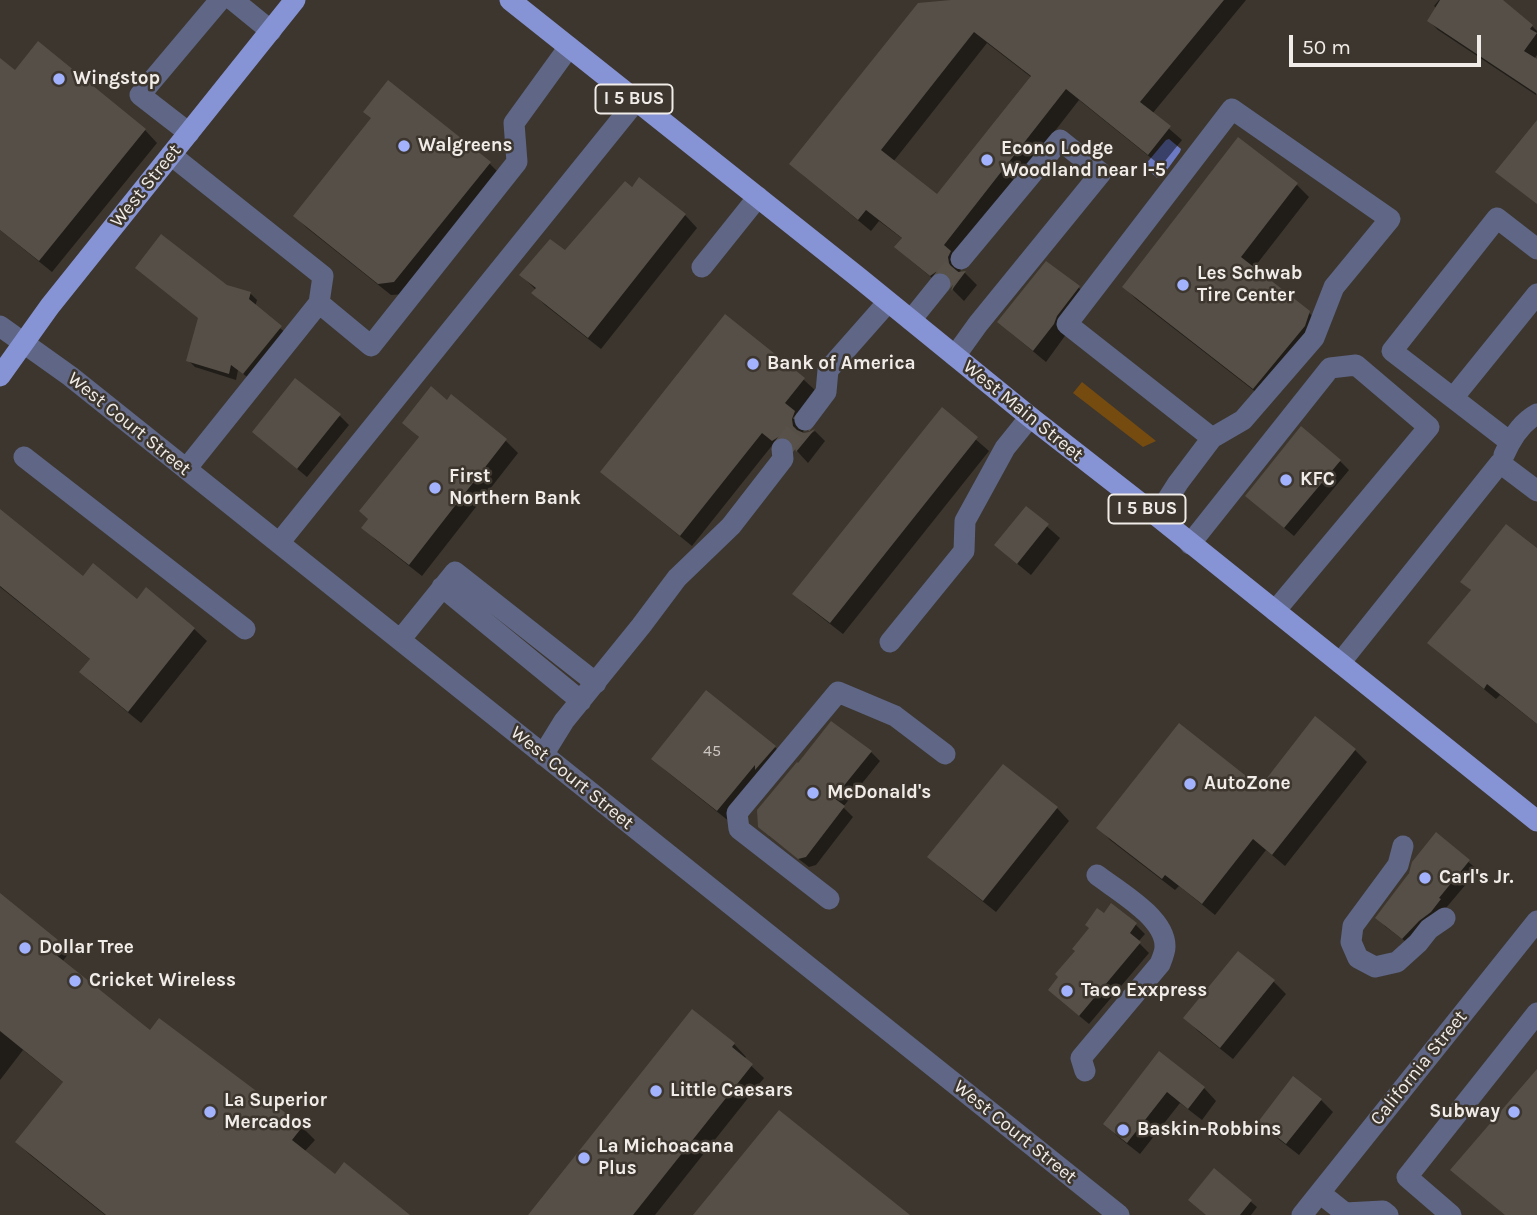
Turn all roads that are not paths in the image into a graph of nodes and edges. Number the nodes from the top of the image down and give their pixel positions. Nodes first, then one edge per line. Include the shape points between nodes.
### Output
1 (220, 0) edge
2 (233, 0) edge
3 (295, 0) edge
4 (514, 1) edge
5 (271, 31) junction
6 (569, 47) junction
7 (636, 101) junction
8 (189, 133) junction
9 (171, 155) junction
10 (758, 197) junction
11 (1537, 249) edge
12 (961, 259) tunnel mouth
13 (702, 267) dead end
14 (940, 284) tunnel mouth
15 (1537, 293) edge
16 (888, 302) junction
17 (319, 303) junction
18 (911, 320) junction
19 (0, 326) edge
20 (24, 343) junction
21 (955, 356) junction
22 (0, 376) edge
23 (1453, 398) junction
24 (1537, 414) edge
25 (1030, 417) junction
26 (805, 420) tunnel mouth
27 (1212, 438) junction
28 (1510, 442) junction
29 (782, 449) tunnel mouth
30 (24, 457) dead end
31 (1500, 463) junction
32 (187, 469) junction
33 (1537, 491) edge
34 (1157, 516) junction
35 (279, 543) junction
36 (1190, 544) junction
37 (443, 587) junction
38 (1275, 611) junction
39 (246, 629) dead end
40 (400, 640) junction
41 (890, 642) dead end
42 (1340, 663) junction
43 (596, 683) junction
44 (581, 701) junction
45 (945, 754) dead end
46 (543, 755) junction
47 (1537, 821) edge
48 (1403, 846) dead end
49 (1097, 875) dead end
50 (829, 899) dead end
51 (1445, 918) dead end
52 (1536, 924) edge
53 (1537, 1013) edge
54 (1084, 1071) dead end
55 (1320, 1193) junction
56 (1119, 1215) edge
57 (1302, 1215) edge
58 (1388, 1215) edge
59 (1451, 1215) edge

1 - 8 street via 140,95
2 - 5 street
3 - 5 main road, West Street
4 - 6 main road, West Main Street / I 5 BUS
5 - 8 main road, West Street
6 - 7 main road, West Main Street / I 5 BUS
6 - 17 street via 514,123 517,162 371,346
7 - 10 main road, West Main Street / I 5 BUS
7 - 35 street
8 - 9 main road, West Street
9 - 17 street via 323,276
9 - 20 main road, West Street
10 - 13 street
10 - 16 main road, West Main Street / I 5 BUS
11 - 23 street via 1497,218 1392,351
12 - 21 street via 1060,140 1101,173
14 - 18 street
15 - 23 street
16 - 18 main road, West Main Street / I 5 BUS
16 - 26 street via 828,370 826,392
17 - 32 street
18 - 21 main road, West Main Street / I 5 BUS
19 - 20 street, West Court Street
20 - 22 main road, West Street
20 - 32 street, West Court Street
21 - 25 main road, West Main Street / I 5 BUS
23 - 28 street
24 - 28 street
25 - 34 main road, West Main Street / I 5 BUS
25 - 41 street via 1004,448 965,521 964,551
27 - 27 street via 1067,324 1232,109 1390,219 1334,287 1314,338 1243,420
27 - 34 street
28 - 31 street
29 - 43 street via 783,459 731,526 677,578
30 - 39 street
31 - 33 street
31 - 42 street
32 - 35 street, West Court Street
34 - 36 main road, West Main Street / I 5 BUS
35 - 40 street, West Court Street
36 - 38 main road, West Main Street / I 5 BUS
36 - 38 street via 1330,368 1356,365 1429,428
37 - 40 street
37 - 43 street via 455,572
37 - 44 street
38 - 42 main road, West Main Street / I 5 BUS
40 - 46 street, West Court Street
42 - 47 main road, West Main Street / I 5 BUS
43 - 44 street
44 - 46 street
45 - 50 street via 895,716 838,692 737,813 739,829
46 - 56 street, West Court Street
48 - 51 street via 1398,864 1353,926 1351,942 1358,958 1375,967 1397,962
49 - 54 street via 1157,923 1166,948 1160,964 1081,1058
52 - 55 street, California Street
53 - 59 street via 1407,1177
55 - 57 street, California Street
55 - 58 street via 1345,1213 1383,1211

